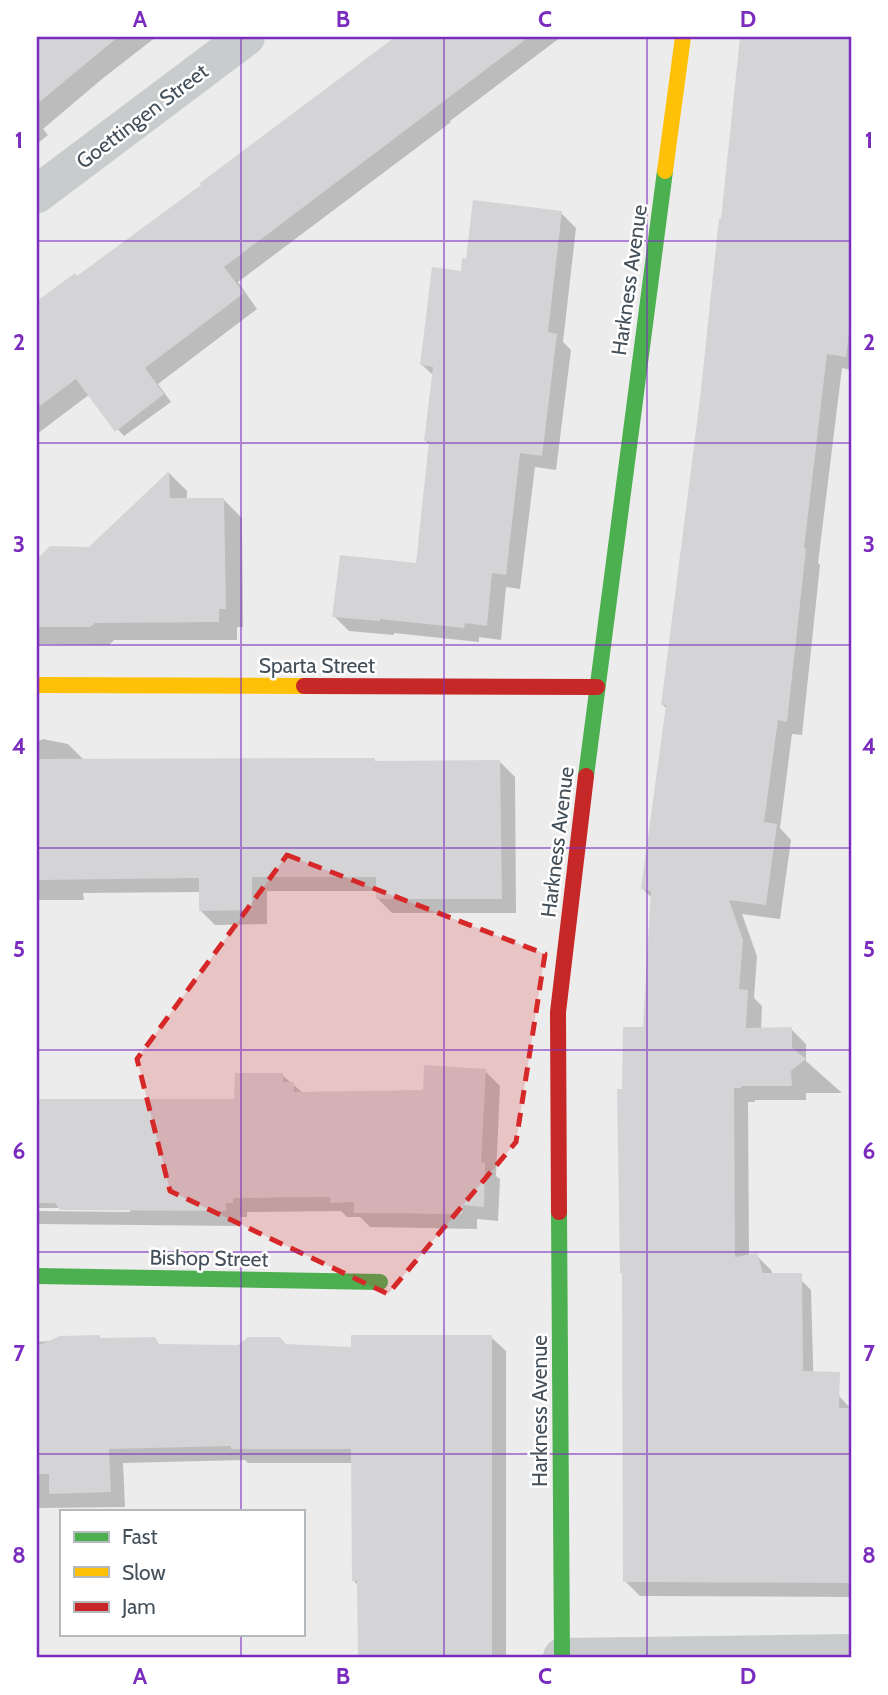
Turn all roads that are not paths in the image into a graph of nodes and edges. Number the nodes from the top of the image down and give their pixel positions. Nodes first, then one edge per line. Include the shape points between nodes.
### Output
1 (246, 37) edge
2 (683, 37) edge
3 (37, 194) edge
4 (37, 685) edge
5 (597, 687) junction
6 (37, 1276) edge
7 (380, 1282) dead end
8 (851, 1653) edge
9 (562, 1657) edge

1 - 3 street, Goettingen Street
2 - 5 street, Harkness Avenue
4 - 5 street, Sparta Street
5 - 9 street, Harkness Avenue via 558,1012
6 - 7 street, Bishop Street
8 - 9 street

